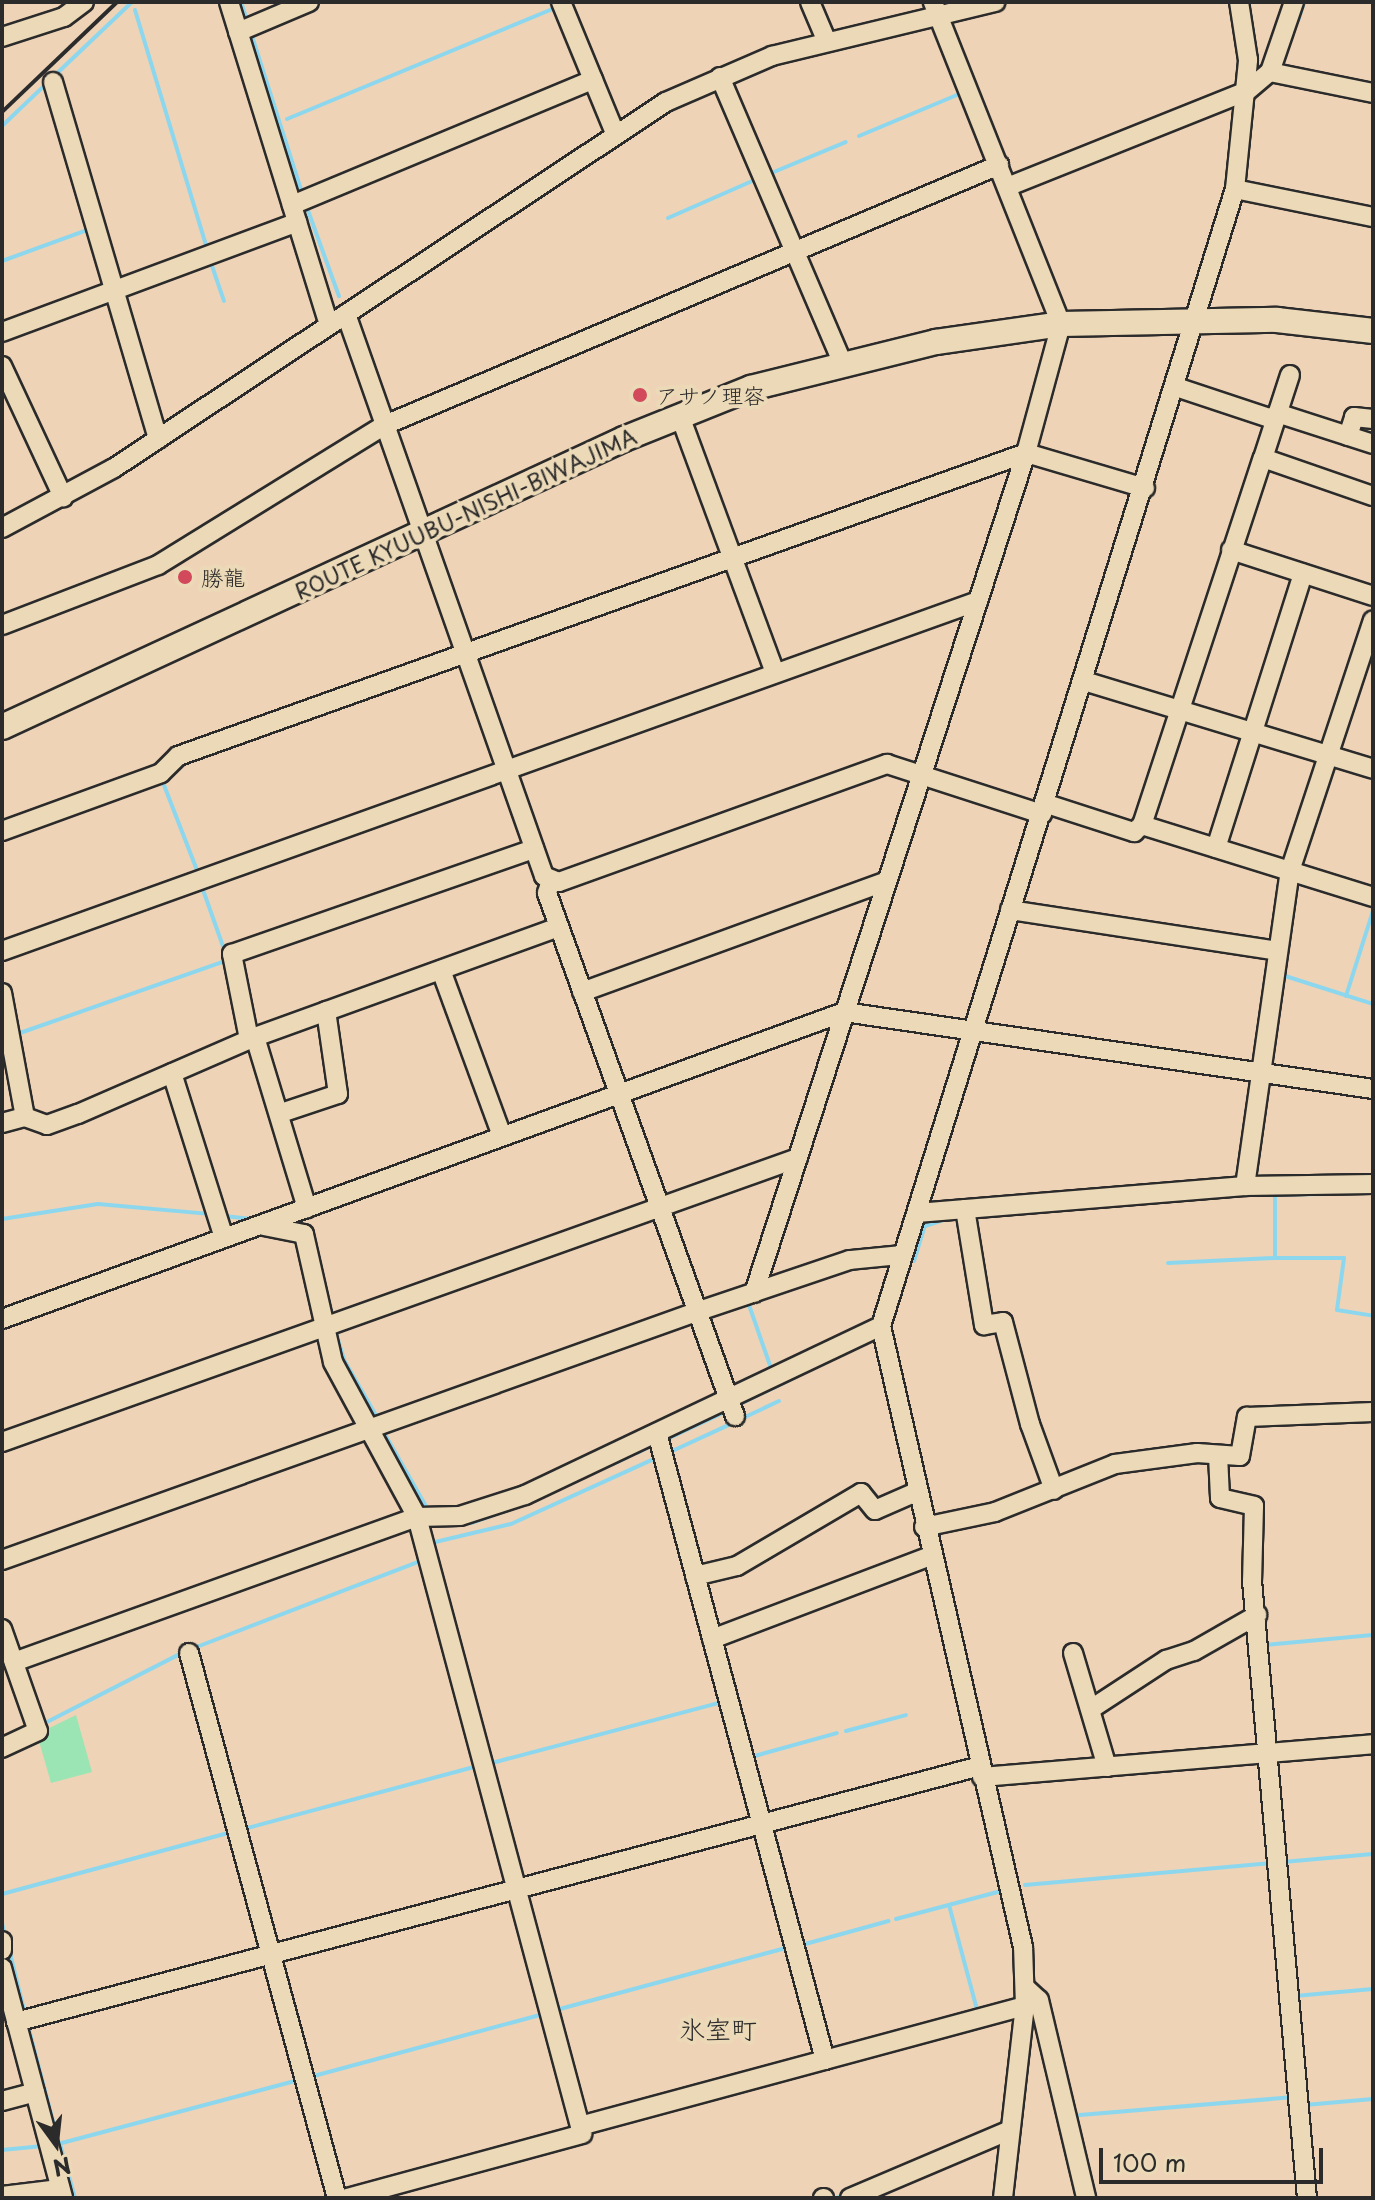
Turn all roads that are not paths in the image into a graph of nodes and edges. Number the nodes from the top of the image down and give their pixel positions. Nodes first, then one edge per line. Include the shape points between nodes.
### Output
1 (84, 2) edge
2 (229, 2) edge
3 (309, 2) edge
4 (810, 2) edge
5 (996, 2) edge
6 (1239, 2) edge
7 (1294, 2) edge
8 (568, 4) edge
9 (937, 9) edge
10 (238, 32) junction
11 (2, 37) edge
12 (827, 42) junction
13 (1270, 72) junction
14 (720, 77) junction
15 (593, 80) junction
16 (53, 82) dead end
17 (1247, 91) junction
18 (1373, 93) edge
19 (615, 133) junction
20 (999, 165) junction
21 (1007, 187) junction
22 (1235, 189) junction
23 (294, 213) junction
24 (1373, 217) edge
25 (797, 251) junction
26 (114, 291) junction
27 (346, 314) junction
28 (1198, 319) junction
29 (1061, 324) junction
30 (329, 325) junction
31 (1373, 331) edge
32 (2, 332) edge
33 (842, 362) junction
34 (2, 366) edge
35 (1290, 375) dead end
36 (1176, 387) junction
37 (680, 416) junction
38 (1276, 416) junction
39 (1373, 419) edge
40 (385, 425) junction
41 (1348, 436) junction
42 (158, 439) junction
43 (1373, 444) edge
44 (1026, 453) junction
45 (1263, 458) junction
46 (1145, 488) junction
47 (1373, 496) edge
48 (63, 497) junction
49 (2, 528) edge
50 (424, 532) junction
51 (1231, 550) junction
52 (732, 556) junction
53 (1303, 573) junction
54 (1373, 596) edge
55 (978, 601) junction
56 (1373, 620) edge
57 (2, 625) edge
58 (465, 653) junction
59 (775, 673) junction
60 (1084, 681) junction
61 (1177, 706) junction
62 (2, 727) edge
63 (1254, 731) junction
64 (1330, 755) junction
65 (506, 769) junction
66 (1373, 769) edge
67 (923, 773) junction
68 (1043, 808) junction
69 (1142, 825) junction
70 (2, 831) edge
71 (1216, 848) junction
72 (534, 849) junction
73 (1290, 871) junction
74 (551, 880) junction
75 (885, 882) junction
76 (1373, 897) edge
77 (1010, 910) junction
78 (559, 927) junction
79 (2, 951) edge
80 (1277, 951) junction
81 (441, 970) junction
82 (582, 992) junction
83 (2, 993) edge
84 (326, 1011) junction
85 (844, 1012) junction
86 (971, 1029) junction
87 (252, 1038) junction
88 (172, 1073) junction
89 (1261, 1074) junction
90 (1373, 1089) edge
91 (618, 1093) junction
92 (281, 1113) junction
93 (25, 1117) junction
94 (2, 1123) edge
95 (502, 1136) junction
96 (798, 1158) junction
97 (1373, 1184) edge
98 (1245, 1186) junction
99 (659, 1205) junction
100 (307, 1208) junction
101 (965, 1209) junction
102 (917, 1213) junction
103 (258, 1226) junction
104 (224, 1238) junction
105 (901, 1255) junction
106 (754, 1293) junction
107 (699, 1311) junction
108 (2, 1319) edge
109 (881, 1326) junction
110 (323, 1327) junction
111 (733, 1408) junction
112 (1373, 1412) edge
113 (370, 1430) junction
114 (657, 1433) junction
115 (2, 1442) edge
116 (1218, 1455) junction
117 (1054, 1490) junction
118 (916, 1492) junction
119 (417, 1517) junction
120 (924, 1527) junction
121 (931, 1556) junction
122 (2, 1560) edge
123 (695, 1576) junction
124 (1257, 1615) junction
125 (2, 1629) edge
126 (712, 1639) junction
127 (189, 1653) dead end
128 (1073, 1653) dead end
129 (14, 1662) junction
130 (1091, 1709) junction
131 (1373, 1744) edge
132 (2, 1748) edge
133 (1268, 1753) junction
134 (1107, 1767) junction
135 (981, 1771) junction
136 (762, 1823) junction
137 (516, 1888) junction
138 (2, 1941) edge
139 (2, 1950) edge
140 (271, 1954) junction
141 (2, 1968) edge
142 (1026, 1998) junction
143 (12, 2024) edge
144 (825, 2060) junction
145 (35, 2092) junction
146 (2, 2101) edge
147 (1010, 2130) junction
148 (582, 2134) dead end
149 (62, 2194) edge
150 (2, 2196) edge
151 (337, 2198) edge
152 (347, 2198) edge
153 (850, 2198) edge
154 (1003, 2198) edge
155 (1086, 2198) edge
156 (1307, 2198) edge

1 - 11 street via 64,17
2 - 10 street
3 - 10 street
4 - 12 street
5 - 9 street
6 - 17 street
7 - 13 street
8 - 15 street
9 - 12 street
9 - 20 street
10 - 23 street
12 - 14 street
13 - 17 street
13 - 18 street
14 - 19 street
14 - 25 street
15 - 19 street
15 - 23 street
16 - 26 street
17 - 21 street
17 - 22 street
19 - 27 street
20 - 21 street
20 - 25 street
21 - 29 street
22 - 24 street
22 - 28 street
23 - 26 street
23 - 30 street
25 - 33 street
25 - 40 street
26 - 32 street
26 - 42 street
27 - 30 street
27 - 40 street
28 - 29 main road, ROUTE KYUUBU-NISHI-BIWAJIMA
28 - 31 main road, ROUTE KYUUBU-NISHI-BIWAJIMA via 1277,320
28 - 36 street
29 - 33 main road, ROUTE KYUUBU-NISHI-BIWAJIMA
29 - 44 street
30 - 42 street
33 - 37 main road, ROUTE KYUUBU-NISHI-BIWAJIMA via 751,388
34 - 48 street
35 - 38 street
36 - 38 street
36 - 46 street
37 - 50 main road, ROUTE KYUUBU-NISHI-BIWAJIMA
37 - 52 street
38 - 41 street
38 - 45 street
39 - 41 street via 1354,417
40 - 50 street
40 - 57 street via 158,565
41 - 43 street
42 - 48 street
44 - 46 street via 1034,451
44 - 52 street
44 - 55 street
45 - 47 street
45 - 51 street
46 - 60 street
48 - 49 street
50 - 58 street
50 - 62 main road, ROUTE KYUUBU-NISHI-BIWAJIMA
51 - 53 street
51 - 61 street
52 - 58 street
52 - 59 street
53 - 54 street
53 - 63 street
55 - 59 street
55 - 67 street
56 - 64 street
58 - 65 street
58 - 70 street via 178,756 161,773
59 - 65 street
60 - 61 street
60 - 68 street
61 - 63 street
61 - 69 street
63 - 64 street
63 - 71 street
64 - 66 street
64 - 73 street
65 - 72 street
65 - 79 street
67 - 68 street
67 - 74 street via 887,764 559,882
67 - 75 street
68 - 69 street via 1134,832
68 - 77 street
69 - 71 street
71 - 73 street
72 - 74 street via 544,876
72 - 87 street via 232,954
73 - 76 street
73 - 80 street
74 - 78 street via 547,893
75 - 82 street
75 - 85 street
77 - 80 street
77 - 86 street
78 - 81 street
78 - 82 street
80 - 89 street
81 - 84 street
81 - 95 street
82 - 91 street
83 - 93 street
84 - 87 street
84 - 92 street via 338,1094
85 - 86 street
85 - 91 street
85 - 96 street
86 - 89 street
86 - 102 street
87 - 88 street
87 - 92 street
88 - 93 street via 47,1125
88 - 104 street
89 - 90 street
89 - 98 street
91 - 95 street
91 - 99 street
92 - 100 street
93 - 94 street
95 - 100 street
96 - 99 street
96 - 106 street
97 - 98 street
98 - 101 street
99 - 107 street
99 - 110 street
100 - 103 street
101 - 102 street
101 - 117 street via 984,1325 1003,1322
102 - 105 street
103 - 104 street
103 - 110 street via 304,1234
104 - 108 street
105 - 106 street via 850,1260
105 - 109 street
106 - 107 street
107 - 111 street
107 - 113 street
109 - 111 street
109 - 118 street
110 - 113 street via 333,1362
110 - 115 street
111 - 114 street
112 - 116 street via 1247,1417 1240,1456
113 - 119 street
113 - 122 street
114 - 119 street via 485,1511
114 - 123 street
116 - 117 street via 1115,1464
116 - 124 street via 1220,1498 1254,1506
117 - 120 street via 995,1512
118 - 120 street
118 - 123 street via 875,1510 861,1493 737,1566
119 - 129 street
119 - 137 street
120 - 121 street
121 - 126 street
121 - 135 street
123 - 126 street
124 - 130 street via 1194,1651 1166,1660
124 - 133 street
125 - 129 street
126 - 136 street
127 - 140 street
128 - 130 street
129 - 132 street via 38,1731
130 - 134 street
131 - 133 street
133 - 134 street
133 - 156 street
134 - 135 street
135 - 136 street
135 - 142 street via 1023,1947
136 - 137 street
136 - 144 street
137 - 140 street
137 - 144 street via 580,2126
138 - 139 street
140 - 143 street
140 - 151 street
141 - 143 street
142 - 144 street
142 - 147 street
142 - 155 street via 1039,2000
143 - 145 street
145 - 146 street
145 - 149 street
147 - 153 street
147 - 154 street
148 - 152 street
149 - 150 street

